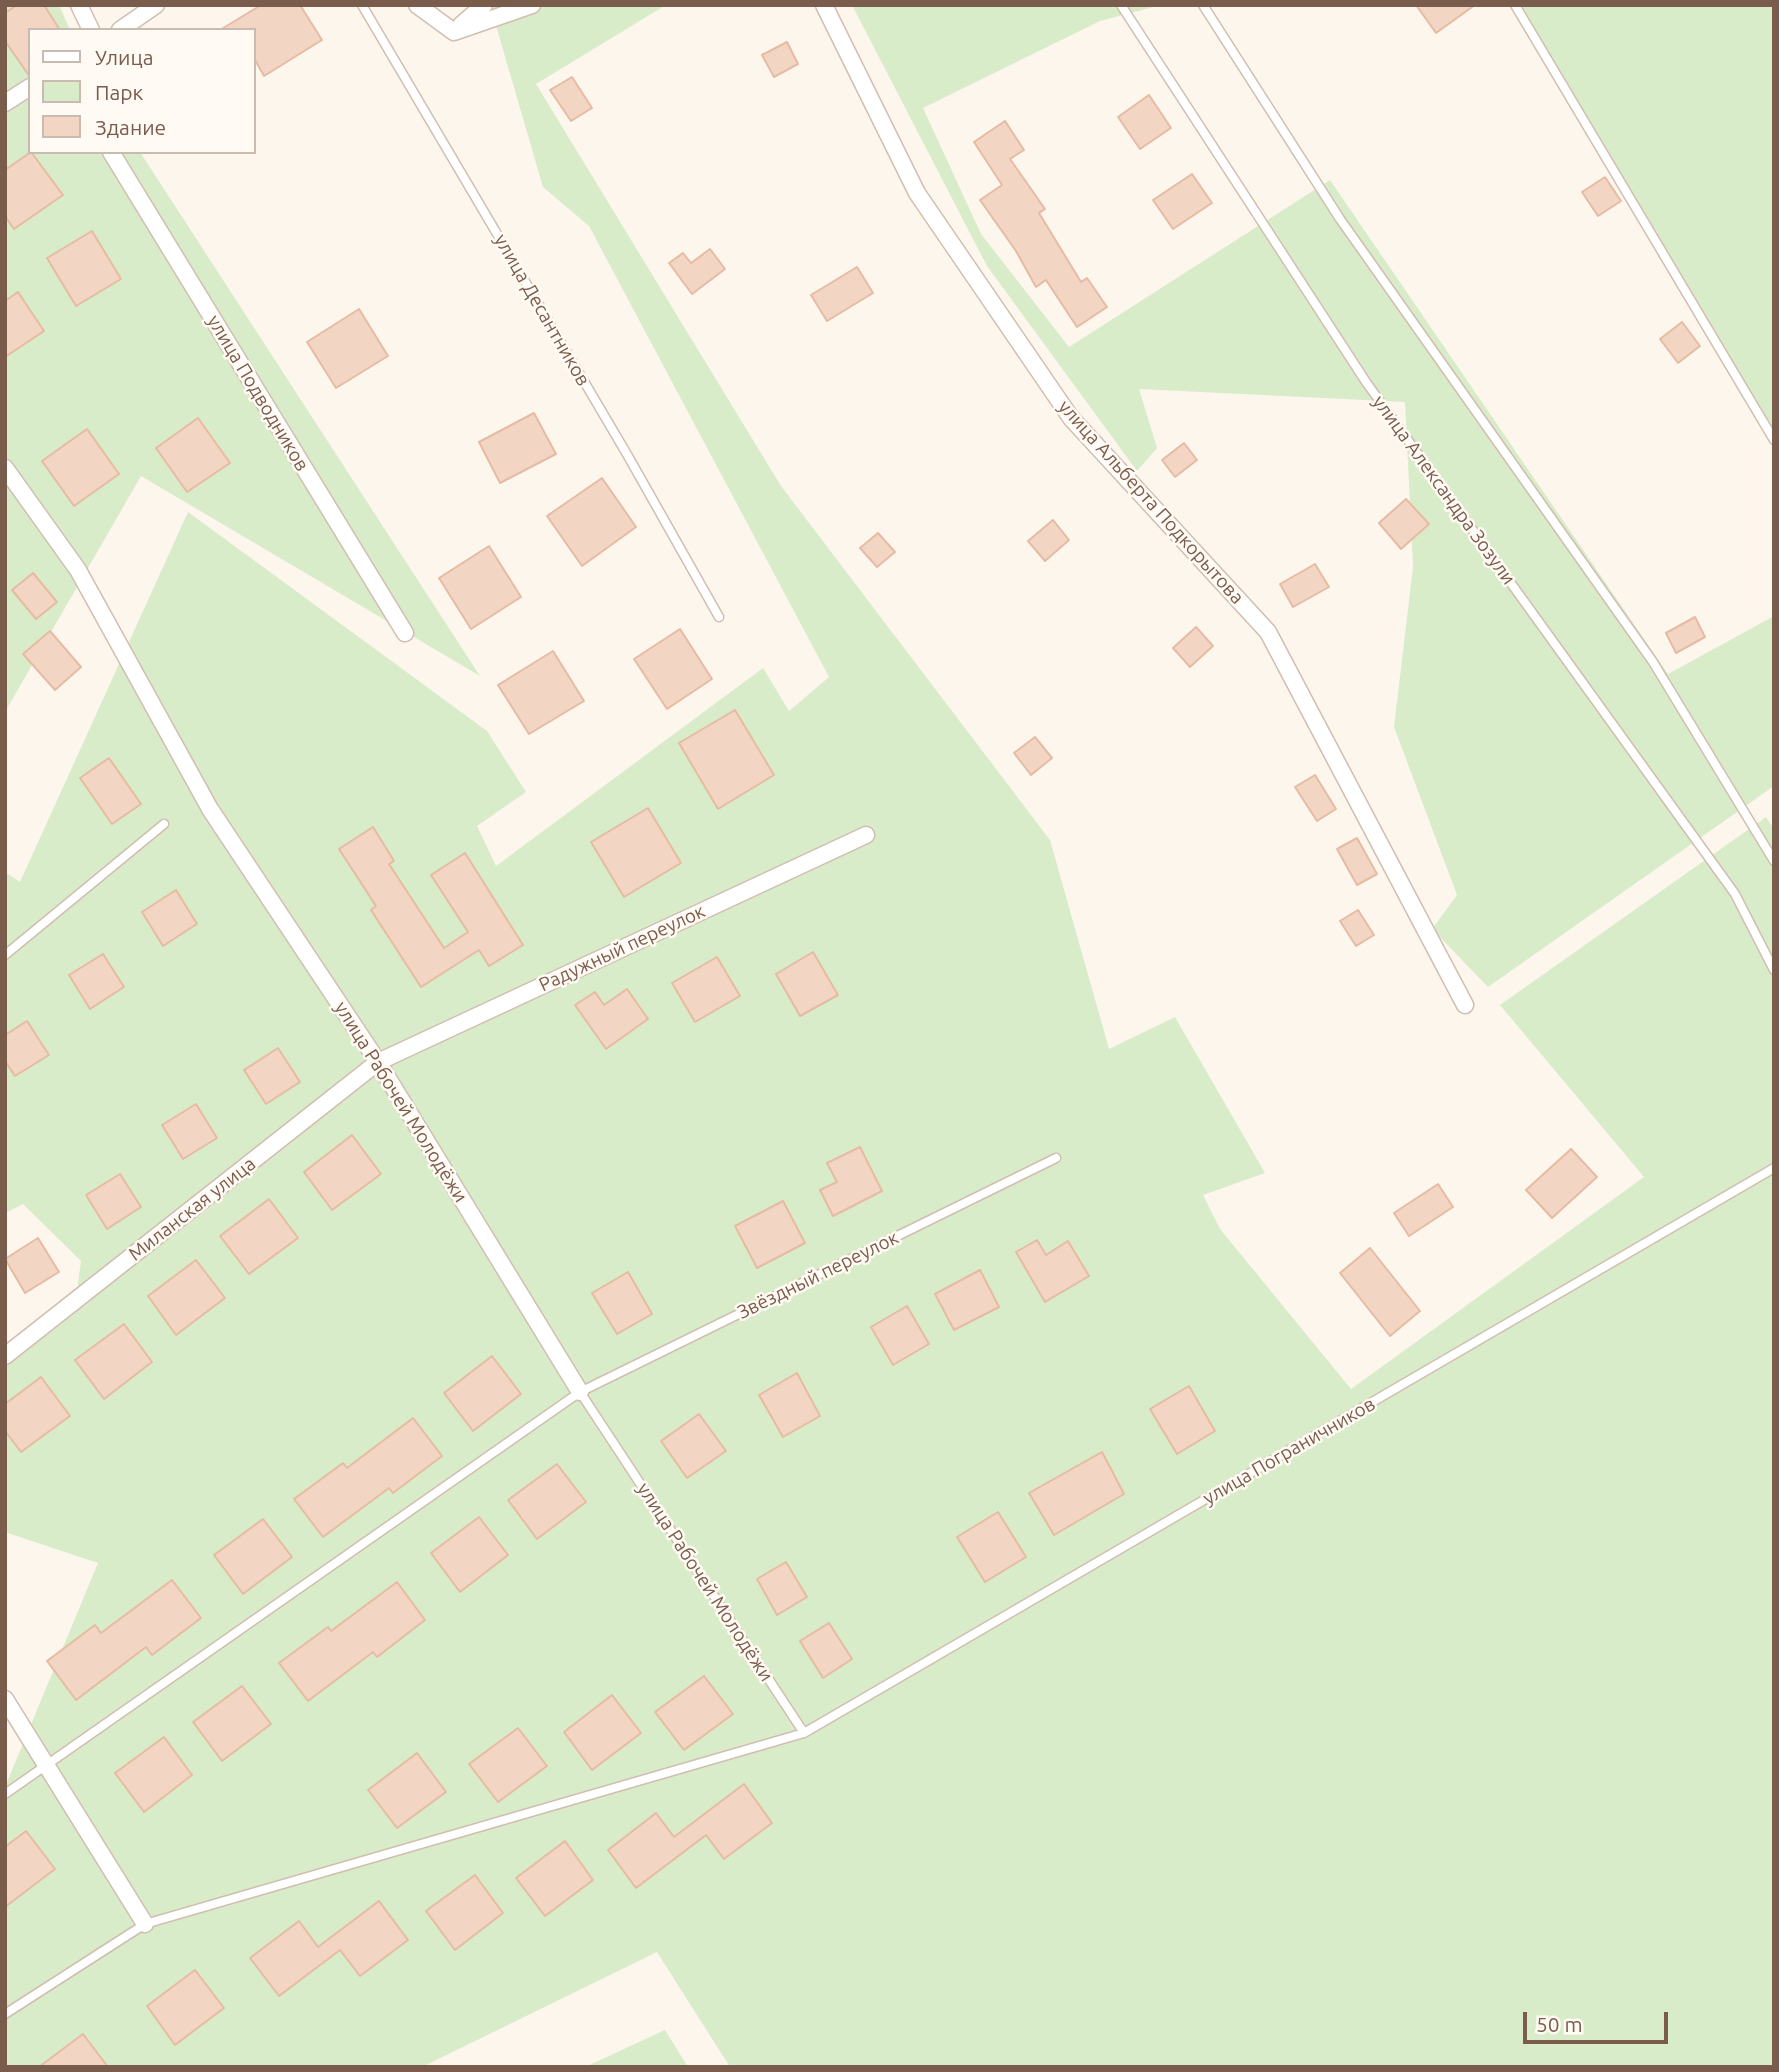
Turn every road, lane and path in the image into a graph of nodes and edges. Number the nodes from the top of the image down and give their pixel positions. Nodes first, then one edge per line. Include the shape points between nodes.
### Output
1 (79, 5) edge
2 (156, 5) edge
3 (362, 5) edge
4 (417, 5) edge
5 (484, 5) edge
6 (532, 5) edge
7 (824, 5) edge
8 (1121, 5) edge
9 (1203, 5) edge
10 (1515, 5) edge
11 (90, 28) edge
12 (123, 28) edge
13 (454, 32) junction
14 (28, 88) edge
15 (5, 103) edge
16 (112, 154) edge
17 (1774, 440) edge
18 (5, 468) edge
19 (719, 617) dead end
20 (405, 633) dead end
21 (164, 824) dead end
22 (866, 835) dead end
23 (1774, 861) edge
24 (5, 955) edge
25 (1774, 970) edge
26 (1465, 1005) dead end
27 (378, 1062) junction
28 (1056, 1158) dead end
29 (1774, 1168) edge
30 (5, 1356) edge
31 (580, 1392) junction
32 (5, 1699) edge
33 (804, 1733) junction
34 (48, 1766) junction
35 (5, 1794) edge
36 (145, 1924) junction
37 (5, 2014) edge

1 - 11 street
2 - 12 street
3 - 19 lane, улица Десантников
4 - 13 street
5 - 13 street
6 - 13 street
7 - 26 street, улица Альберта Подкорытова via 917,193 1071,418 1268,632
8 - 25 lane, улица Александра Зозули via 1366,382 1735,894
9 - 23 lane via 1340,219 1653,662
10 - 17 lane
14 - 15 street
16 - 20 street, улица Подводников
18 - 27 street, улица Рабочей Молодёжи via 78,570 210,809
21 - 24 lane
22 - 27 street, Радужный переулок
27 - 30 street, Миланская улица
27 - 31 street, улица Рабочей Молодёжи
28 - 31 lane, Звёздный переулок
29 - 33 lane, улица Пограничников
31 - 33 lane, улица Рабочей Молодёжи
31 - 34 lane, Звёздный переулок
32 - 34 street
33 - 36 lane, улица Пограничников
34 - 35 lane, Звёздный переулок
34 - 36 street
36 - 37 lane, улица Пограничников

